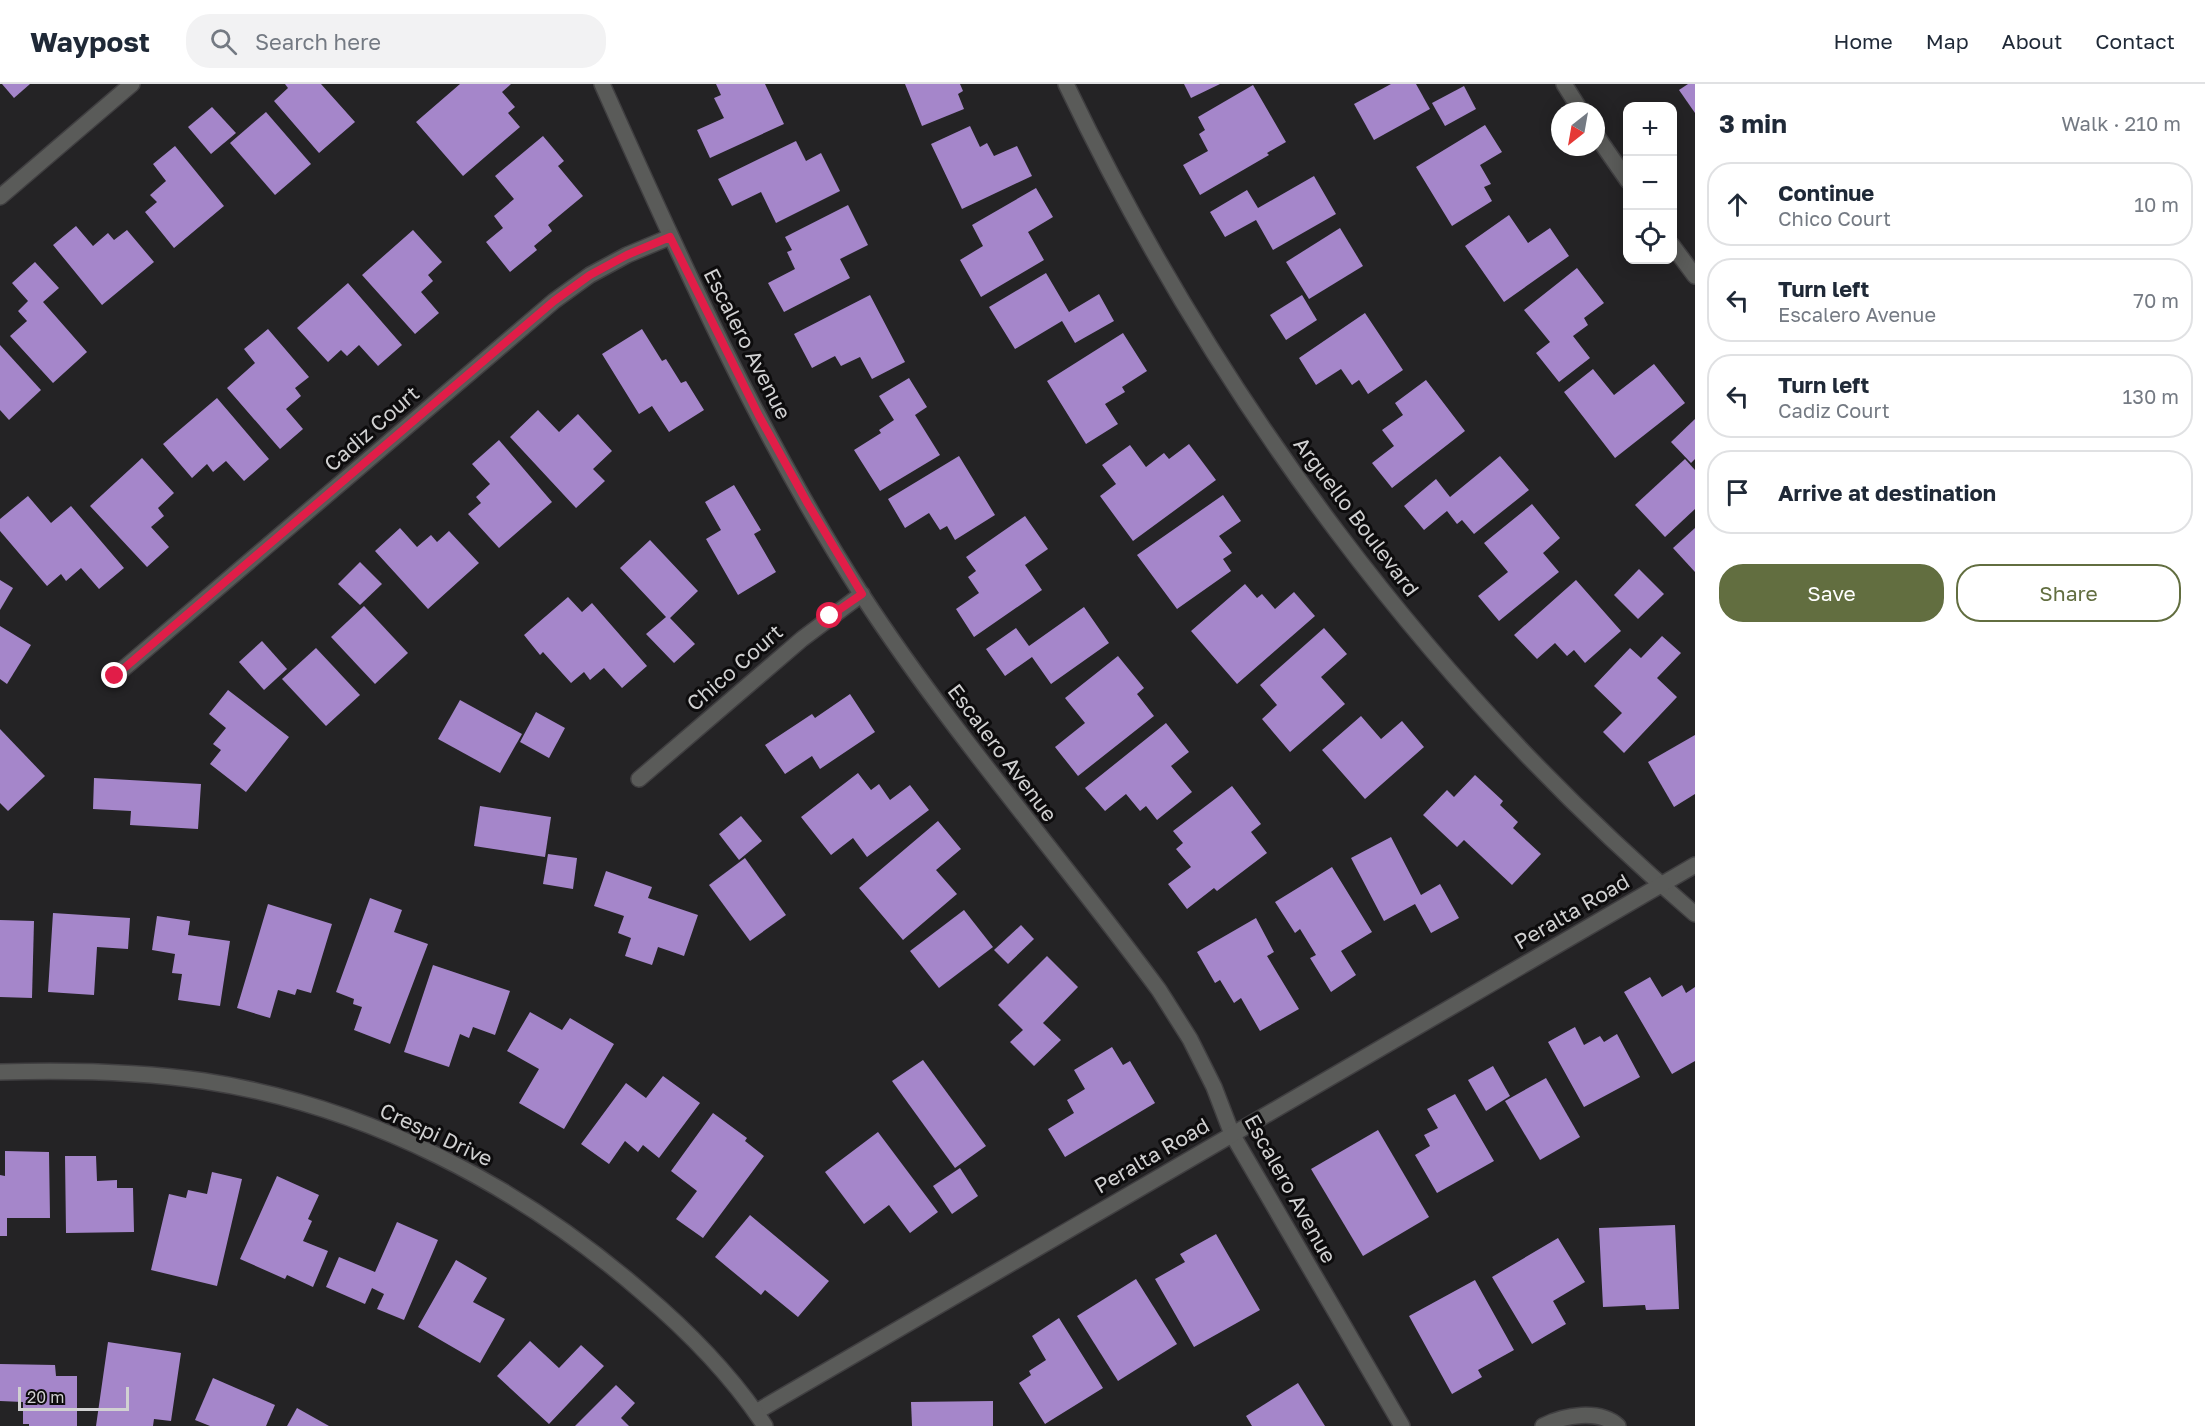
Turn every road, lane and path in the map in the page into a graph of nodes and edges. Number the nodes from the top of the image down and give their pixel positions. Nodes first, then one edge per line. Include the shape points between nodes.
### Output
1 (132, 84) edge
2 (602, 84) edge
3 (1066, 84) edge
4 (1564, 84) edge
5 (1575, 102) edge
6 (1605, 148) edge
7 (1623, 174) edge
8 (0, 197) edge
9 (670, 237) junction
10 (1677, 252) edge
11 (1695, 276) edge
12 (862, 594) junction
13 (115, 676) dead end
14 (639, 779) dead end
15 (1695, 865) edge
16 (1661, 884) junction
17 (1695, 914) edge
18 (0, 1072) edge
19 (1232, 1134) junction
20 (756, 1412) junction
21 (765, 1426) edge
22 (1402, 1426) edge
23 (1542, 1426) edge
24 (1618, 1426) edge

1 - 8 street
2 - 9 street, Escalero Avenue
3 - 16 street, Arguello Boulevard via 1194,321 1330,522 1478,703
4 - 5 street
6 - 7 street
9 - 12 street, Escalero Avenue via 759,416
9 - 13 street, Cadiz Court via 590,275 554,301
10 - 11 street
12 - 14 street, Chico Court via 802,639
12 - 19 street, Escalero Avenue via 939,705 1159,990 1190,1039
15 - 16 street, Peralta Road
16 - 17 street, Arguello Boulevard
16 - 19 street, Peralta Road
18 - 20 street, Crespi Drive via 132,1073 204,1081 275,1096 345,1117 416,1145 486,1180 607,1262 667,1313 717,1363
19 - 20 street, Peralta Road
19 - 22 street, Escalero Avenue
20 - 21 street, Crespi Drive
23 - 24 street via 1579,1414 1612,1421

